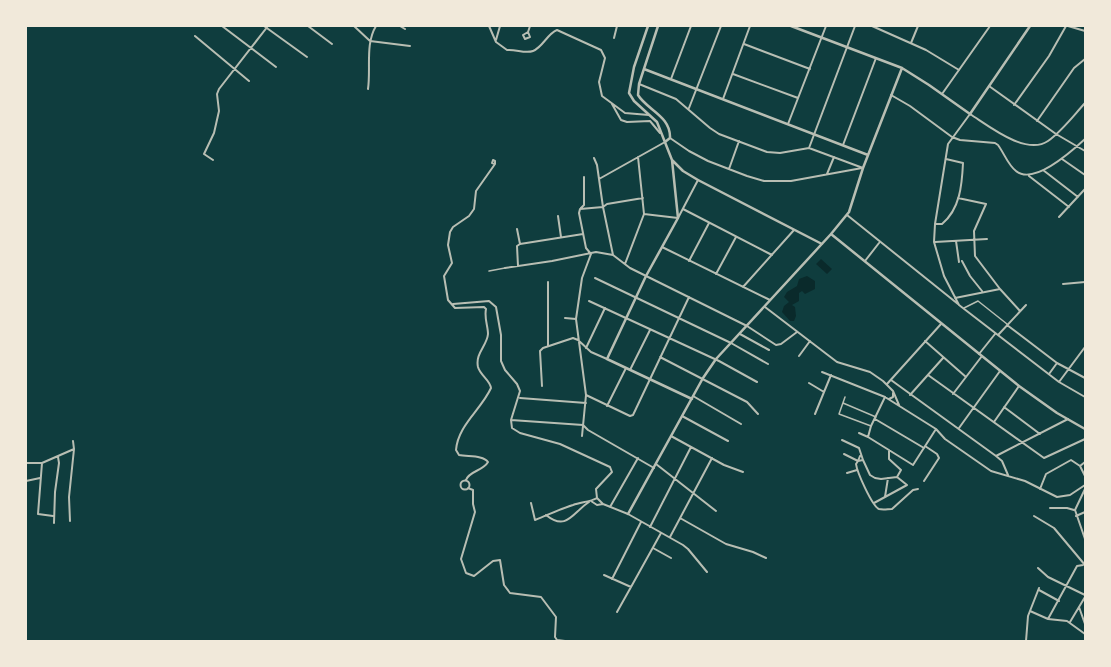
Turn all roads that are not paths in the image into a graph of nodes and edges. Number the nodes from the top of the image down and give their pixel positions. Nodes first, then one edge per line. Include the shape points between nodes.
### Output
1 (222, 26) edge
2 (308, 26) edge
3 (354, 26) edge
4 (376, 26) edge
5 (400, 26) edge
6 (489, 26) edge
7 (500, 26) edge
8 (530, 26) edge
9 (618, 26) edge
10 (648, 26) edge
11 (658, 26) edge
12 (692, 26) edge
13 (721, 26) edge
14 (750, 26) edge
15 (792, 26) edge
16 (826, 26) edge
17 (855, 26) edge
18 (872, 26) edge
19 (886, 26) edge
20 (918, 26) edge
21 (989, 26) edge
22 (1030, 26) edge
23 (1067, 26) edge
24 (266, 27) edge
25 (405, 29) dead end
26 (884, 30) junction
27 (1085, 31) edge
28 (528, 32) dead end
29 (195, 36) dead end
30 (614, 38) dead end
31 (821, 38) junction
32 (370, 41) junction
33 (496, 42) junction
34 (911, 43) junction
35 (332, 44) dead end
36 (744, 44) junction
37 (410, 46) dead end
38 (847, 47) junction
39 (251, 49) junction
40 (307, 57) dead end
41 (876, 58) junction
42 (1085, 59) edge
43 (276, 67) dead end
44 (902, 68) junction
45 (234, 69) junction
46 (644, 69) junction
47 (810, 69) junction
48 (959, 70) junction
49 (732, 74) junction
50 (671, 79) junction
51 (249, 81) dead end
52 (639, 84) junction
53 (989, 86) junction
54 (368, 89) dead end
55 (696, 89) junction
56 (942, 94) junction
57 (891, 95) junction
58 (798, 98) junction
59 (723, 100) junction
60 (611, 102) junction
61 (1085, 103) edge
62 (1014, 105) junction
63 (689, 108) junction
64 (970, 114) junction
65 (651, 115) junction
66 (1037, 121) junction
67 (788, 124) junction
68 (814, 134) junction
69 (1056, 134) junction
70 (662, 135) junction
71 (952, 137) junction
72 (670, 138) junction
73 (1085, 139) edge
74 (739, 141) junction
75 (665, 142) junction
76 (843, 146) junction
77 (1077, 147) junction
78 (809, 148) junction
79 (1085, 151) edge
80 (868, 155) junction
81 (638, 157) junction
82 (834, 157) junction
83 (594, 158) dead end
84 (946, 159) junction
85 (1062, 159) junction
86 (213, 160) dead end
87 (672, 160) junction
88 (495, 164) dead end
89 (863, 168) junction
90 (729, 169) junction
91 (1043, 170) junction
92 (827, 174) junction
93 (1085, 175) edge
94 (1029, 176) junction
95 (584, 178) dead end
96 (599, 179) junction
97 (698, 180) junction
98 (1085, 189) edge
99 (1078, 197) junction
100 (643, 198) junction
101 (958, 198) junction
102 (603, 207) junction
103 (1069, 207) junction
104 (580, 209) junction
105 (683, 209) junction
106 (644, 214) junction
107 (847, 215) junction
108 (558, 216) dead end
109 (1059, 216) dead end
110 (678, 218) junction
111 (709, 222) junction
112 (935, 224) junction
113 (517, 229) dead end
114 (794, 230) junction
115 (583, 234) junction
116 (831, 234) junction
117 (561, 237) junction
118 (736, 237) junction
119 (987, 239) dead end
120 (956, 241) junction
121 (974, 241) junction
122 (934, 242) junction
123 (879, 243) junction
124 (520, 244) junction
125 (822, 244) junction
126 (662, 247) junction
127 (591, 254) junction
128 (613, 255) junction
129 (772, 255) junction
130 (689, 261) junction
131 (865, 261) junction
132 (625, 264) junction
133 (518, 266) junction
134 (505, 268) joint
135 (489, 271) dead end
136 (716, 274) junction
137 (646, 276) junction
138 (595, 278) dead end
139 (548, 282) dead end
140 (1085, 282) edge
141 (1063, 284) dead end
142 (743, 287) junction
143 (1000, 289) junction
144 (983, 291) junction
145 (689, 297) junction
146 (636, 298) junction
147 (955, 298) junction
148 (588, 301) dead end
149 (771, 301) junction
150 (452, 304) junction
151 (959, 305) junction
152 (1026, 305) dead end
153 (765, 307) junction
154 (605, 308) junction
155 (963, 309) junction
156 (1020, 311) junction
157 (565, 318) dead end
158 (626, 318) junction
159 (678, 318) junction
160 (576, 319) junction
161 (941, 324) junction
162 (1007, 325) junction
163 (747, 326) junction
164 (650, 330) junction
165 (797, 332) junction
166 (740, 334) junction
167 (995, 334) junction
168 (999, 334) junction
169 (668, 339) junction
170 (578, 340) junction
171 (810, 341) junction
172 (925, 341) junction
173 (731, 343) junction
174 (548, 346) junction
175 (1085, 346) edge
176 (586, 348) junction
177 (769, 350) dead end
178 (1082, 352) junction
179 (1085, 353) edge
180 (980, 355) junction
181 (799, 356) dead end
182 (660, 357) junction
183 (943, 358) junction
184 (607, 359) junction
185 (716, 359) junction
186 (1057, 363) junction
187 (768, 364) dead end
188 (626, 368) junction
189 (630, 370) junction
190 (1068, 370) junction
191 (1000, 371) junction
192 (822, 372) dead end
193 (1049, 374) junction
194 (831, 375) junction
195 (928, 375) junction
196 (966, 377) junction
197 (651, 378) junction
198 (703, 378) junction
199 (1085, 378) edge
200 (891, 380) junction
201 (757, 382) dead end
202 (1059, 382) junction
203 (809, 384) dead end
204 (887, 384) junction
205 (542, 386) dead end
206 (1020, 386) junction
207 (824, 392) junction
208 (893, 392) junction
209 (953, 394) junction
210 (586, 395) junction
211 (910, 395) junction
212 (845, 397) dead end
213 (884, 397) junction
214 (1085, 397) edge
215 (520, 398) junction
216 (692, 398) junction
217 (889, 399) junction
218 (586, 403) junction
219 (843, 403) junction
220 (607, 406) junction
221 (899, 406) junction
222 (1004, 407) junction
223 (974, 408) junction
224 (758, 414) dead end
225 (815, 414) dead end
226 (682, 416) junction
227 (876, 418) junction
228 (1068, 419) junction
229 (512, 420) junction
230 (994, 422) junction
231 (741, 424) dead end
232 (583, 425) junction
233 (871, 426) junction
234 (959, 428) junction
235 (936, 429) junction
236 (1085, 429) edge
237 (859, 433) dead end
238 (1040, 434) junction
239 (582, 436) dead end
240 (671, 436) junction
241 (868, 437) junction
242 (1085, 439) edge
243 (842, 440) dead end
244 (73, 441) dead end
245 (728, 441) dead end
246 (1022, 443) junction
247 (691, 447) junction
248 (924, 447) junction
249 (74, 450) junction
250 (889, 450) junction
251 (844, 454) dead end
252 (860, 455) junction
253 (996, 456) junction
254 (58, 457) junction
255 (638, 458) junction
256 (712, 458) junction
257 (863, 460) junction
258 (858, 461) junction
259 (1085, 462) edge
260 (26, 463) edge
261 (42, 463) junction
262 (656, 464) junction
263 (1080, 466) junction
264 (654, 468) junction
265 (857, 469) junction
266 (742, 472) dead end
267 (847, 473) dead end
268 (1008, 476) junction
269 (1085, 476) edge
270 (897, 477) junction
271 (40, 478) junction
272 (675, 478) junction
273 (888, 478) junction
274 (466, 480) junction
275 (26, 481) edge
276 (924, 481) dead end
277 (1085, 485) edge
278 (468, 488) junction
279 (918, 489) dead end
280 (1040, 489) junction
281 (1085, 489) edge
282 (693, 492) junction
283 (885, 497) junction
284 (597, 498) junction
285 (590, 502) junction
286 (531, 503) dead end
287 (874, 503) junction
288 (603, 504) junction
289 (610, 507) junction
290 (1050, 508) dead end
291 (1075, 510) junction
292 (716, 511) dead end
293 (1085, 512) edge
294 (628, 514) junction
295 (546, 515) junction
296 (53, 516) junction
297 (1034, 516) dead end
298 (1076, 516) junction
299 (680, 518) junction
300 (70, 521) dead end
301 (641, 522) junction
302 (54, 523) dead end
303 (650, 527) junction
304 (661, 533) junction
305 (670, 537) junction
306 (1085, 539) edge
307 (652, 548) junction
308 (671, 558) dead end
309 (766, 558) dead end
310 (1084, 565) edge
311 (1038, 568) dead end
312 (707, 572) dead end
313 (604, 575) dead end
314 (612, 579) junction
315 (1066, 586) junction
316 (631, 587) junction
317 (1085, 596) edge
318 (1059, 601) junction
319 (1079, 607) junction
320 (1030, 611) junction
321 (617, 612) dead end
322 (1048, 619) junction
323 (1070, 622) junction
324 (1085, 624) edge
325 (1085, 634) edge
326 (565, 641) edge
327 (1026, 641) edge

1 - 39 street
2 - 35 street
3 - 32 street
4 - 32 street
5 - 25 street
6 - 33 street
7 - 33 street
8 - 28 street
9 - 30 street
10 - 65 street via 629,88 631,97
11 - 46 street
12 - 50 street
13 - 55 street
14 - 36 street
15 - 31 street
16 - 31 street
17 - 38 street
18 - 26 street
19 - 26 street
20 - 34 street
21 - 48 street
22 - 53 street
23 - 27 street
23 - 62 street
24 - 39 street
24 - 40 street
26 - 34 street
29 - 45 street
31 - 38 street
31 - 47 street
32 - 37 street
32 - 54 street
33 - 60 street via 508,50 532,52 557,30 597,48 605,58 598,82 602,96
34 - 48 street
36 - 47 street
36 - 49 street
38 - 41 street
38 - 68 street
39 - 43 street
39 - 45 street
41 - 44 street
41 - 76 street
42 - 66 street via 1074,68
44 - 56 street
44 - 57 street
45 - 51 street
45 - 86 street via 217,94 219,111 214,134 204,154
46 - 50 street
46 - 52 street
47 - 58 street
48 - 56 street
49 - 58 street
49 - 59 street
50 - 55 street
52 - 63 street via 676,99
52 - 72 street via 638,94 660,114
53 - 62 street
53 - 64 street
55 - 59 street
55 - 63 street
56 - 64 street
57 - 71 street
57 - 80 street
58 - 67 street
59 - 67 street
60 - 65 street via 625,113
60 - 70 street via 621,120 650,121
61 - 69 street
62 - 66 street
63 - 74 street via 710,128
64 - 69 street via 1029,146 1044,144
64 - 71 street
65 - 70 street
66 - 69 street
67 - 68 street
68 - 76 street
68 - 78 street
69 - 77 street
70 - 75 street
71 - 84 street
71 - 94 street via 995,143 1015,171
72 - 75 street
72 - 90 street via 689,152
73 - 77 street
74 - 78 street via 774,154
74 - 90 street
75 - 81 street
75 - 87 street
76 - 80 street
77 - 79 street
77 - 85 street
78 - 82 street
80 - 89 street
81 - 96 street
81 - 100 street
82 - 89 street
82 - 92 street
83 - 96 street
84 - 101 street via 963,163
84 - 112 street
85 - 91 street
85 - 93 street
87 - 97 street via 683,171
87 - 110 street
88 - 150 street via 476,191 474,209 450,232 448,245 452,263 444,276 448,300
89 - 92 street
89 - 107 street
90 - 92 street via 773,182
91 - 94 street
91 - 99 street
94 - 103 street
95 - 104 street via 584,204
96 - 102 street
97 - 105 street
97 - 114 street
98 - 99 street
99 - 103 street
100 - 102 street via 607,204
100 - 106 street
101 - 112 street via 953,211 944,222
101 - 121 street via 986,204 974,231
102 - 104 street
102 - 128 street
103 - 109 street
104 - 115 street
105 - 110 street
105 - 111 street
106 - 110 street
106 - 132 street
107 - 116 street
107 - 123 street
108 - 117 street
110 - 126 street
111 - 118 street
111 - 130 street
112 - 122 street
113 - 124 street
114 - 125 street
114 - 129 street
115 - 117 street
115 - 127 street via 586,248
116 - 125 street
116 - 131 street
117 - 124 street
118 - 129 street
118 - 136 street
119 - 121 street
120 - 121 street
120 - 122 street
120 - 144 street via 961,261
121 - 143 street via 978,261
122 - 147 street via 942,270
123 - 131 street
123 - 151 street via 885,245
124 - 133 street via 517,246
125 - 149 street
126 - 130 street
126 - 137 street
127 - 128 street via 596,252
127 - 133 street
127 - 160 street via 582,278
128 - 132 street
129 - 142 street
130 - 136 street
131 - 161 street
132 - 137 street
133 - 134 street
134 - 135 street
136 - 142 street
137 - 145 street
137 - 146 street
138 - 146 street
139 - 174 street
140 - 141 street
142 - 149 street
143 - 144 street
143 - 156 street
144 - 147 street
145 - 159 street
145 - 163 street
146 - 158 street
146 - 159 street
147 - 151 street
148 - 154 street
149 - 153 street
150 - 215 street via 489,301 494,304 501,335 501,361 517,384
150 - 274 street via 455,308 485,308 488,334 478,361 480,372 491,388 462,430 456,449 459,455 480,458 488,462 467,476
151 - 155 street
152 - 156 street
153 - 163 street
153 - 165 street
154 - 158 street
154 - 176 street
155 - 162 street via 978,301
155 - 167 street
156 - 162 street
157 - 160 street
158 - 164 street
158 - 184 street
159 - 169 street
159 - 173 street
160 - 170 street
161 - 172 street
161 - 180 street
162 - 168 street
162 - 186 street
163 - 165 street via 778,345
163 - 166 street
164 - 169 street
164 - 189 street
165 - 171 street
166 - 173 street
166 - 177 street
167 - 168 street
167 - 180 street
168 - 193 street
169 - 182 street
169 - 185 street
170 - 174 street via 573,338
170 - 176 street
170 - 210 street
171 - 181 street
171 - 204 street via 841,364 870,372
172 - 183 street
172 - 200 street
173 - 185 street
173 - 187 street
174 - 205 street via 540,351
175 - 178 street
176 - 184 street
178 - 179 street
178 - 190 street
180 - 191 street
180 - 196 street
182 - 197 street
182 - 198 street
183 - 195 street
183 - 196 street
184 - 188 street
185 - 198 street
185 - 201 street
186 - 190 street
186 - 193 street
188 - 189 street
188 - 220 street
189 - 197 street
190 - 199 street
190 - 202 street
191 - 206 street
191 - 223 street
192 - 194 street
193 - 202 street
194 - 207 street
194 - 213 street
195 - 209 street
195 - 211 street
196 - 209 street
197 - 216 street
197 - 220 street via 631,416
198 - 216 street
198 - 224 street via 747,402
200 - 204 street
200 - 211 street
202 - 214 street
203 - 207 street
204 - 208 street
206 - 222 street
206 - 228 street
207 - 225 street
208 - 217 street via 893,397
208 - 221 street
209 - 223 street
210 - 218 street
210 - 220 street
211 - 234 street
212 - 219 street
213 - 217 street
213 - 227 street
215 - 218 street
215 - 229 street
216 - 226 street
216 - 231 street
217 - 221 street
218 - 232 street
219 - 227 street
219 - 233 street via 839,414
221 - 235 street
222 - 230 street
222 - 238 street
223 - 230 street
223 - 234 street
226 - 240 street
226 - 245 street
227 - 233 street
227 - 248 street
228 - 236 street
228 - 238 street
229 - 232 street
229 - 284 street via 512,428 515,431 560,444 610,467 612,472 596,489
230 - 246 street
232 - 239 street
232 - 255 street
233 - 241 street
234 - 253 street
235 - 248 street
235 - 268 street via 945,439 991,471
237 - 241 street
238 - 246 street
240 - 247 street
240 - 262 street
241 - 250 street
242 - 246 street via 1046,459
243 - 252 street via 858,447
244 - 249 street
246 - 253 street
247 - 256 street
247 - 272 street
248 - 250 street via 913,465
248 - 276 street via 937,454 939,458
249 - 254 street
249 - 300 street via 69,497
250 - 270 street via 889,459 900,468
251 - 258 street
252 - 257 street
252 - 258 street
253 - 268 street via 1002,461
254 - 261 street
254 - 296 street
255 - 264 street
255 - 289 street
256 - 266 street
256 - 282 street
257 - 258 street
257 - 273 street via 872,476 877,479
258 - 265 street
259 - 263 street
260 - 261 street
261 - 271 street
262 - 264 street
262 - 272 street
263 - 269 street
263 - 280 street via 1071,460 1048,472
264 - 294 street
265 - 267 street
265 - 287 street
268 - 280 street
270 - 273 street
270 - 283 street via 907,485
271 - 275 street
271 - 296 street via 38,514
272 - 282 street
272 - 303 street
273 - 283 street
274 - 278 street via 469,483
274 - 278 street via 461,482 461,487
277 - 280 street via 1061,498
278 - 326 street via 473,490 475,512 461,557 468,575 474,576 493,561 500,560 504,585 510,593 541,597 556,617 555,637 557,640
279 - 287 street via 913,490 892,509 879,508
281 - 291 street
282 - 292 street
282 - 299 street
283 - 287 street
284 - 285 street
284 - 288 street
285 - 288 street
285 - 295 street via 586,501
285 - 295 street via 568,521 558,522
286 - 295 street via 535,520
288 - 289 street
289 - 294 street
290 - 291 street
291 - 298 street
293 - 298 street
294 - 301 street
296 - 302 street
297 - 310 street via 1054,528
298 - 306 street
299 - 305 street
299 - 309 street via 726,544
301 - 303 street
301 - 314 street
303 - 304 street
304 - 305 street
304 - 307 street
305 - 312 street via 688,549
307 - 308 street
307 - 316 street
310 - 315 street via 1077,566
311 - 315 street via 1048,577
313 - 314 street
314 - 316 street
315 - 317 street
315 - 318 street
316 - 321 street
317 - 319 street
318 - 320 street via 1039,589
318 - 322 street
319 - 323 street
319 - 324 street
320 - 322 street
320 - 327 street
322 - 323 street
323 - 325 street

